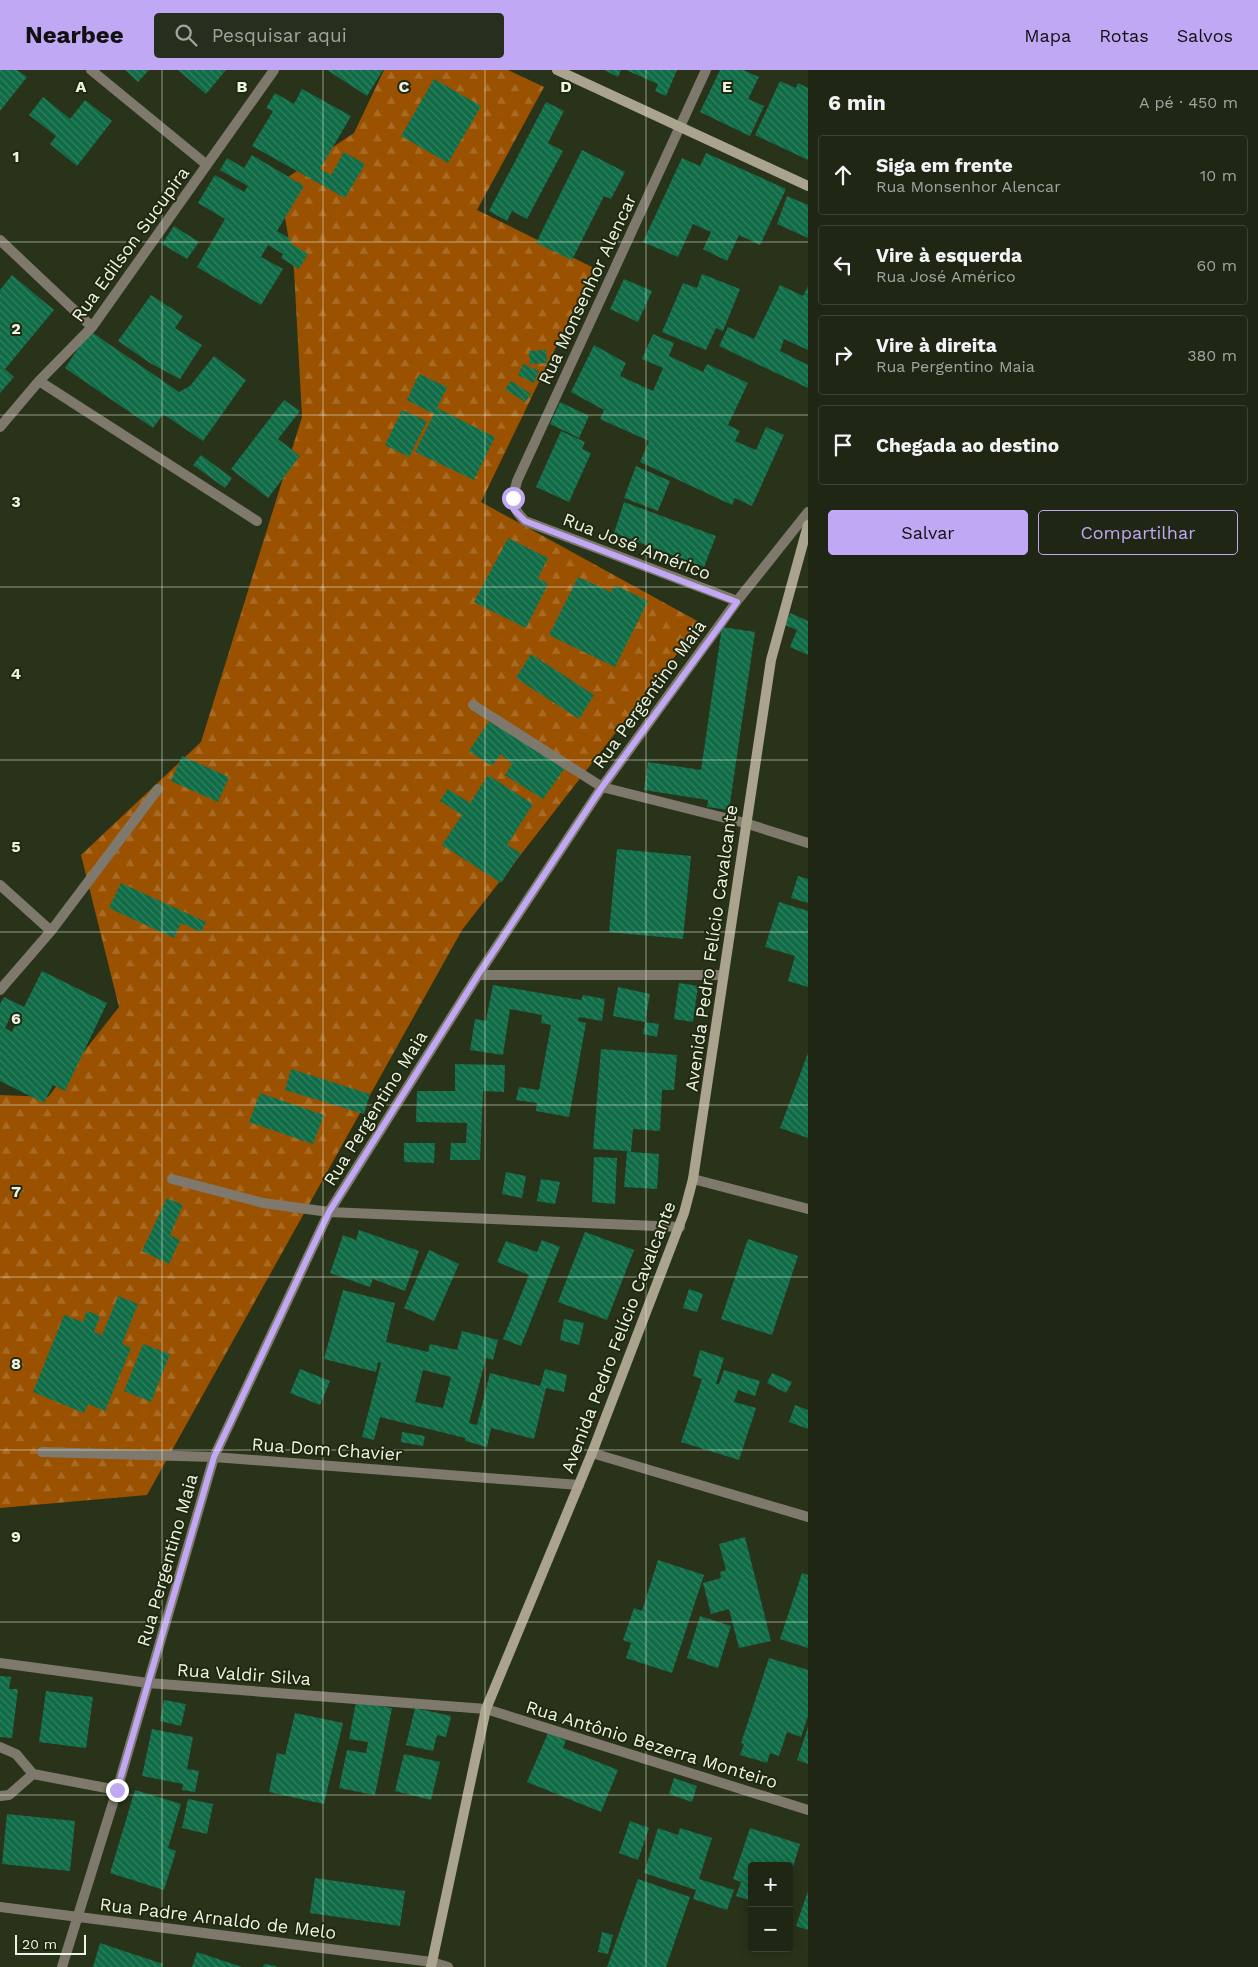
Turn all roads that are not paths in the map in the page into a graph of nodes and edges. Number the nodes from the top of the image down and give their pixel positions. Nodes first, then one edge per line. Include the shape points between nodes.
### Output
1 (91, 70) edge
2 (274, 70) edge
3 (557, 70) edge
4 (706, 70) edge
5 (679, 128) junction
6 (207, 165) junction
7 (808, 186) edge
8 (0, 240) edge
9 (92, 327) junction
10 (39, 382) junction
11 (0, 427) edge
12 (808, 512) edge
13 (258, 521) dead end
14 (525, 521) joint
15 (808, 525) edge
16 (737, 602) junction
17 (473, 704) dead end
18 (602, 787) junction
19 (158, 789) dead end
20 (745, 823) junction
21 (808, 843) edge
22 (0, 885) edge
23 (51, 931) junction
24 (478, 975) junction
25 (724, 975) junction
26 (0, 990) edge
27 (172, 1179) dead end
28 (693, 1179) junction
29 (808, 1209) edge
30 (329, 1212) junction
31 (680, 1227) junction
32 (42, 1452) dead end
33 (592, 1453) junction
34 (214, 1457) junction
35 (579, 1485) junction
36 (807, 1515) edge
37 (0, 1663) edge
38 (148, 1683) junction
39 (486, 1709) junction
40 (0, 1747) edge
41 (33, 1774) junction
42 (117, 1790) junction
43 (0, 1796) edge
44 (808, 1810) edge
45 (0, 1907) edge
46 (78, 1916) junction
47 (432, 1964) edge
48 (62, 1967) edge
49 (448, 1967) edge

1 - 6 street
2 - 6 street, Rua Edilson Sucupira
3 - 5 street
4 - 5 street, Rua Monsenhor Alencar
5 - 7 street
5 - 14 street, Rua Monsenhor Alencar via 517,481 514,510
6 - 9 street, Rua Edilson Sucupira
8 - 9 street
9 - 10 street, Rua Edilson Sucupira
10 - 11 street, Rua Edilson Sucupira
10 - 13 street
12 - 16 street, Rua Pergentino Maia
14 - 16 street, Rua José Américo
15 - 20 street, Avenida Pedro Felício Cavalcante via 771,660
16 - 18 street, Rua Pergentino Maia
17 - 18 street
18 - 20 street
18 - 24 street, Rua Pergentino Maia
19 - 23 street
20 - 21 street
20 - 25 street, Avenida Pedro Felício Cavalcante
22 - 23 street
23 - 26 street
24 - 25 street
24 - 30 street, Rua Pergentino Maia
25 - 28 street, Avenida Pedro Felício Cavalcante
27 - 30 street via 263,1203
28 - 29 street
28 - 31 street, Avenida Pedro Felício Cavalcante
30 - 31 street
30 - 34 street, Rua Pergentino Maia
31 - 33 street, Avenida Pedro Felício Cavalcante
32 - 34 street, Rua Dom Chavier
33 - 35 street, Avenida Pedro Felício Cavalcante
33 - 36 street
34 - 35 street, Rua Dom Chavier
34 - 38 street, Rua Pergentino Maia
35 - 39 street, Avenida Pedro Felício Cavalcante
37 - 38 street, Rua Valdir Silva
38 - 39 street, Rua Valdir Silva
38 - 42 street, Rua Pergentino Maia
39 - 44 street, Rua Antônio Bezerra Monteiro
39 - 47 street, Avenida Pedro Felício Cavalcante
40 - 41 street via 16,1754
41 - 42 street
41 - 43 street via 9,1795
42 - 46 street, Rua Pergentino Maia
45 - 46 street, Rua Padre Arnaldo de Melo
46 - 47 street, Rua Padre Arnaldo de Melo
46 - 48 street, Rua Pergentino Maia
47 - 49 street, Rua Padre Arnaldo de Melo

